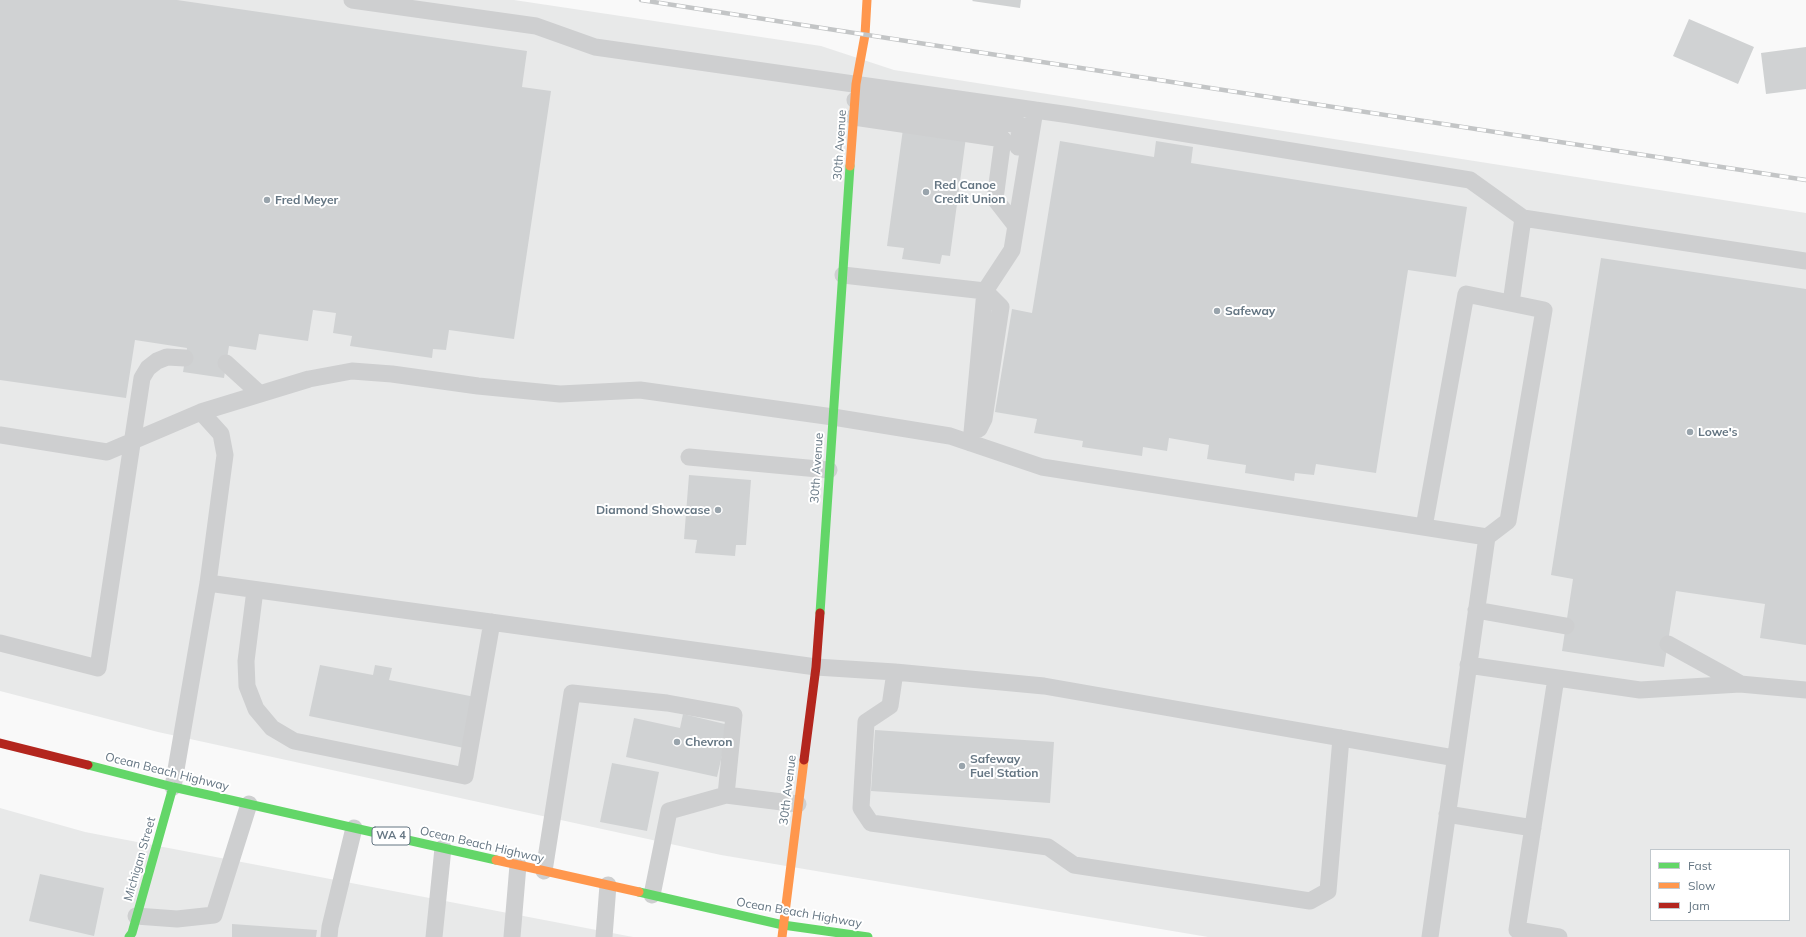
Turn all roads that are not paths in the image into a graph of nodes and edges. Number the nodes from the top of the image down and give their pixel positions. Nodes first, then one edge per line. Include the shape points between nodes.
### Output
1 (352, 0) edge
2 (866, 0) edge
3 (855, 100) junction
4 (1035, 110) junction
5 (1523, 218) junction
6 (1016, 226) junction
7 (1806, 261) edge
8 (843, 275) junction
9 (986, 291) junction
10 (1511, 303) junction
11 (185, 358) dead end
12 (226, 363) dead end
13 (260, 394) junction
14 (202, 412) junction
15 (833, 417) junction
16 (0, 435) edge
17 (133, 441) junction
18 (970, 443) junction
19 (689, 457) dead end
20 (829, 470) junction
21 (1424, 527) junction
22 (1487, 537) junction
23 (208, 583) junction
24 (256, 590) junction
25 (1476, 610) junction
26 (492, 622) junction
27 (1566, 626) dead end
28 (0, 643) edge
29 (1668, 644) dead end
30 (1468, 665) junction
31 (816, 667) junction
32 (895, 672) junction
33 (1556, 678) junction
34 (1740, 684) junction
35 (1806, 690) edge
36 (1341, 738) junction
37 (0, 743) edge
38 (1455, 758) junction
39 (172, 787) junction
40 (726, 795) junction
41 (250, 804) junction
42 (798, 804) junction
43 (1447, 814) junction
44 (354, 828) junction
45 (1533, 828) junction
46 (443, 848) junction
47 (518, 865) junction
48 (544, 871) junction
49 (608, 885) junction
50 (652, 895) junction
51 (136, 916) junction
52 (783, 925) junction
53 (129, 937) edge
54 (329, 937) edge
55 (434, 937) edge
56 (512, 937) edge
57 (604, 937) edge
58 (782, 937) edge
59 (868, 937) edge
60 (1430, 937) edge
61 (1559, 937) edge

1 - 3 lane via 536,26 595,46
2 - 3 street, 30th Avenue via 865,35
3 - 4 lane
3 - 6 lane via 1003,138 995,200
3 - 8 street, 30th Avenue
4 - 5 lane via 1470,180
4 - 6 lane
5 - 7 lane
5 - 10 lane
6 - 9 lane via 1012,250
8 - 9 lane
8 - 15 street, 30th Avenue
9 - 18 lane
10 - 21 lane via 1466,294
10 - 22 lane via 1544,310 1508,521
11 - 17 lane via 167,357 148,368 142,378
12 - 13 lane
13 - 14 lane
13 - 15 lane via 309,379 352,371 560,394 640,390
14 - 17 lane
14 - 23 lane via 221,434 226,455
15 - 18 lane via 950,436
15 - 20 street, 30th Avenue
16 - 17 lane via 107,452
17 - 28 lane via 98,668
18 - 21 lane via 1042,467
19 - 20 lane
20 - 31 street, 30th Avenue
21 - 22 lane
22 - 25 lane
23 - 24 lane
23 - 39 lane
24 - 26 lane
24 - 26 lane via 246,661 247,686 256,709 272,728 294,741 465,776
25 - 27 lane
25 - 30 lane
26 - 31 lane
29 - 34 lane
30 - 33 lane
30 - 38 lane
31 - 32 lane
31 - 42 street, 30th Avenue
32 - 36 lane via 1044,686
32 - 36 lane via 890,706 866,722 861,808 872,823 1048,847 1074,865 1310,902 1328,891
33 - 34 lane via 1640,690
33 - 45 lane
34 - 35 lane
36 - 38 lane
37 - 39 street, Ocean Beach Highway / WA 4
38 - 43 lane
39 - 41 street, Ocean Beach Highway / WA 4
39 - 51 street, Michigan Street
40 - 42 lane
40 - 48 lane via 734,715 667,703 572,693
40 - 50 lane via 669,811
41 - 44 street, Ocean Beach Highway / WA 4
41 - 51 lane via 214,915 177,919
42 - 52 street, 30th Avenue
43 - 45 lane
43 - 60 lane
44 - 46 street, Ocean Beach Highway / WA 4
44 - 54 lane
45 - 61 lane via 1517,930
46 - 47 street, Ocean Beach Highway / WA 4
46 - 55 lane
47 - 48 street, Ocean Beach Highway / WA 4
47 - 56 lane
48 - 49 street, Ocean Beach Highway / WA 4
49 - 50 street, Ocean Beach Highway / WA 4
49 - 57 lane
50 - 52 street, Ocean Beach Highway / WA 4
51 - 53 street, Michigan Street
52 - 58 street, 30th Avenue
52 - 59 street, Ocean Beach Highway / WA 4

